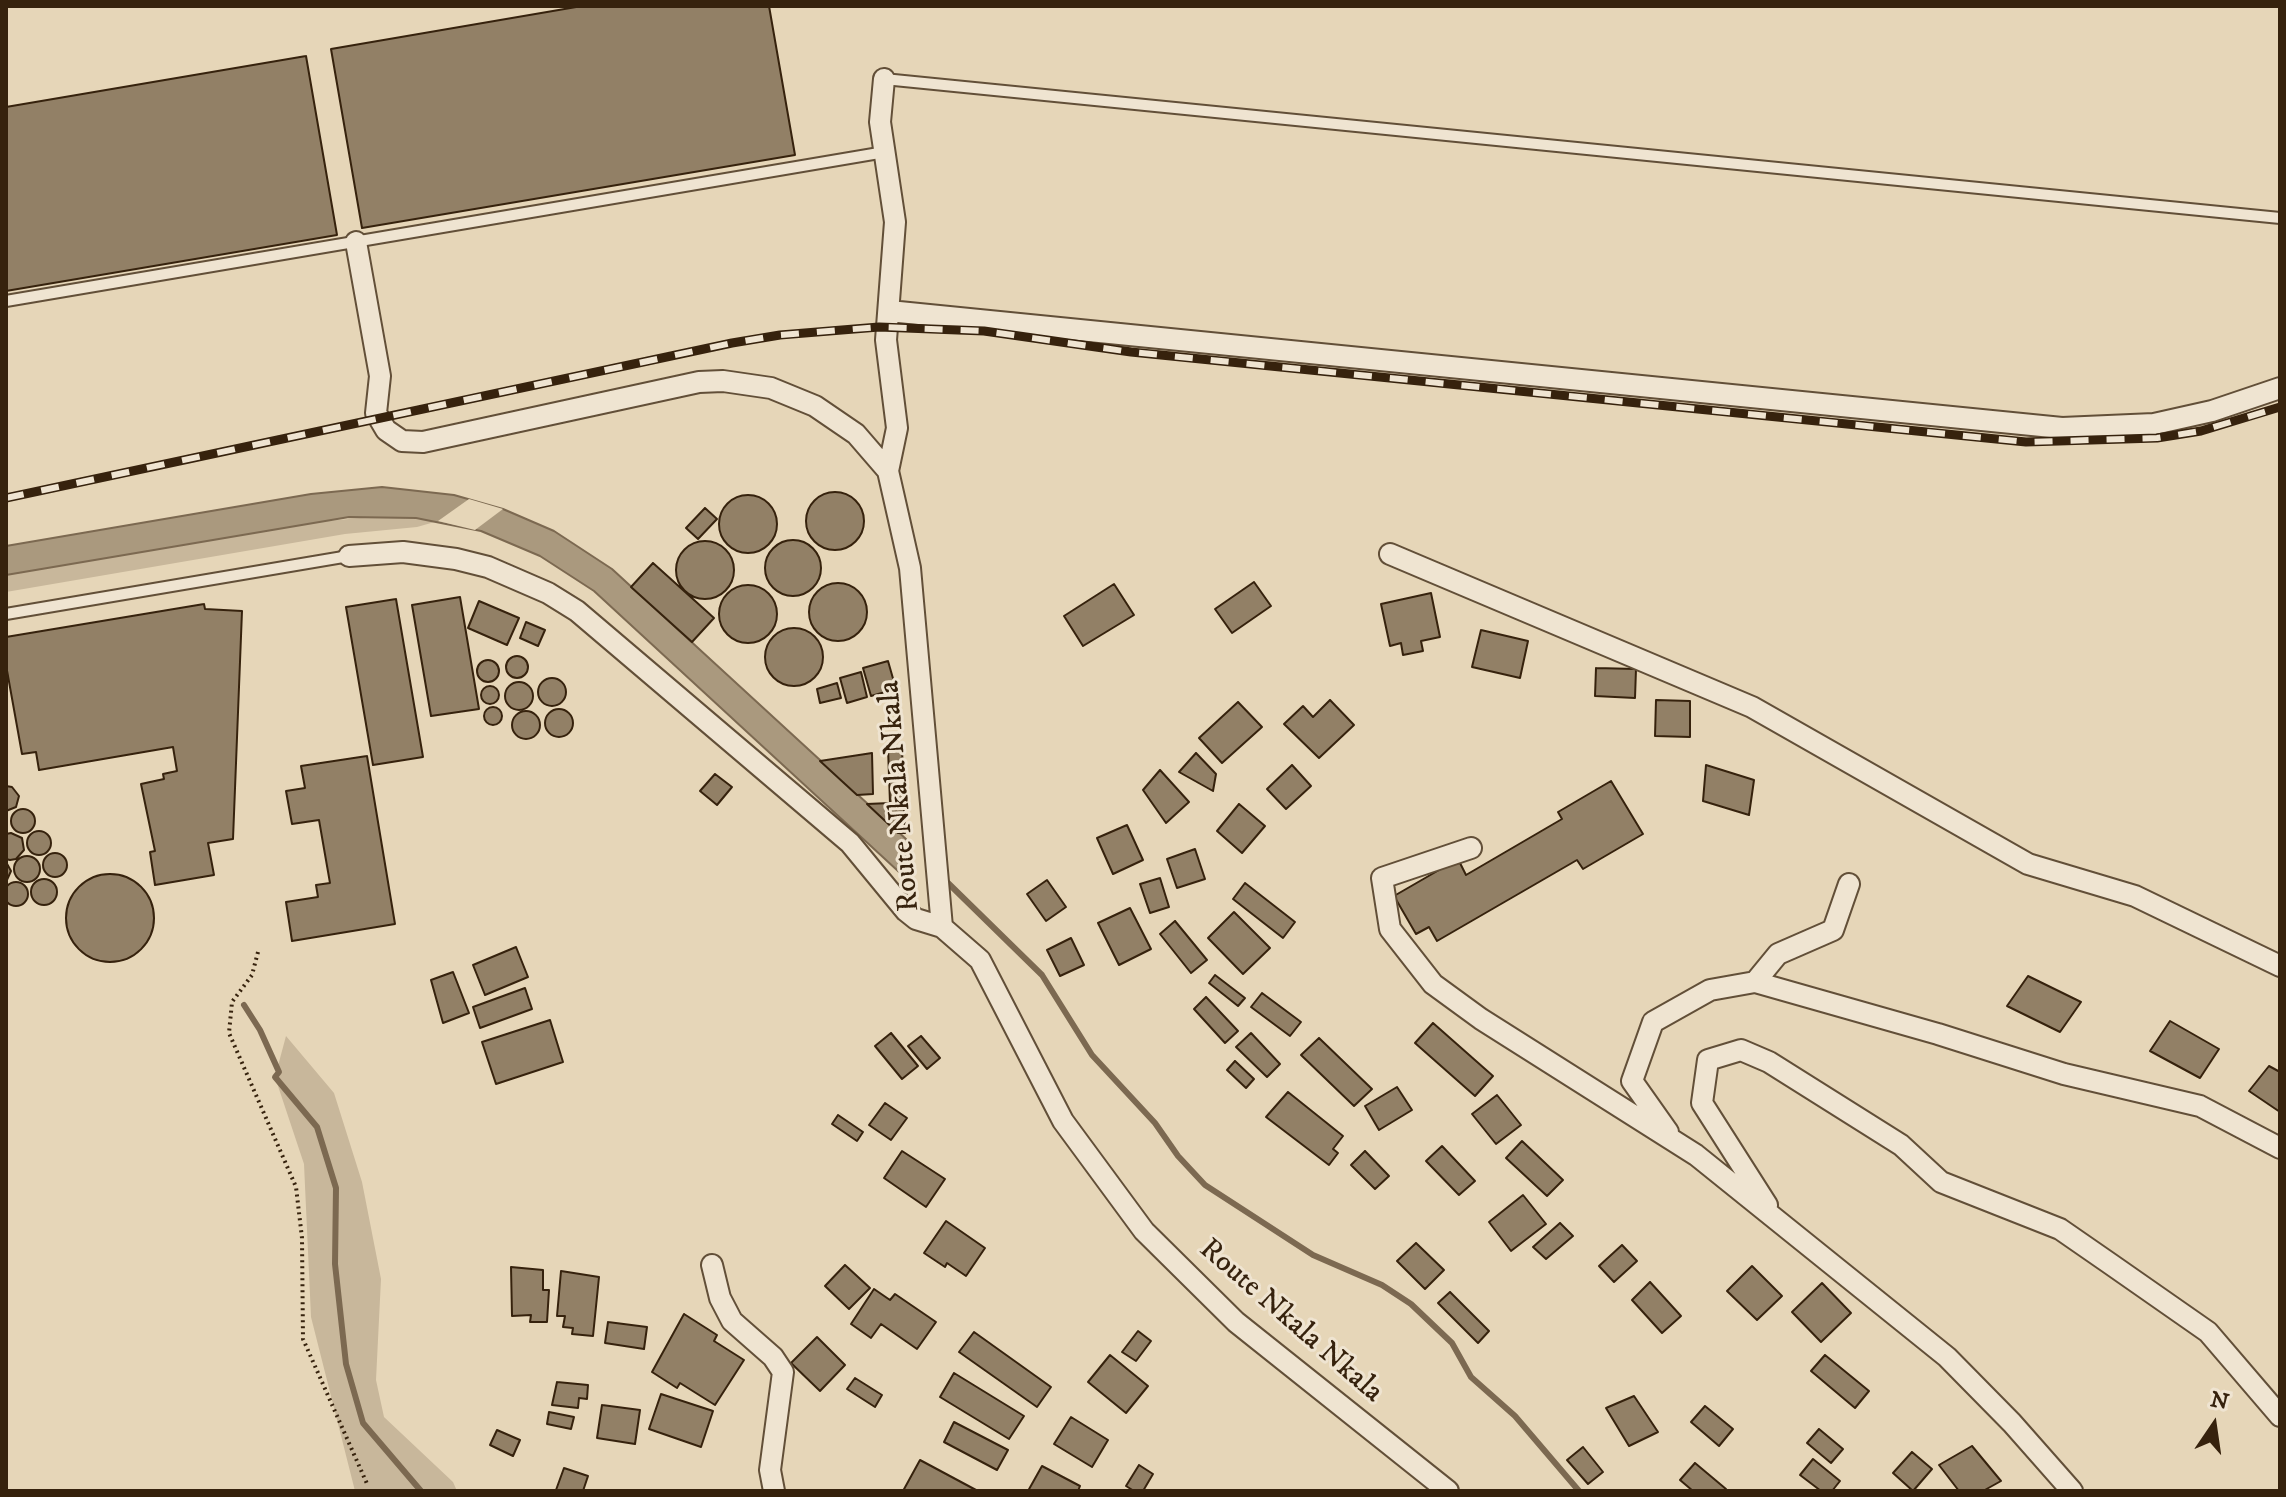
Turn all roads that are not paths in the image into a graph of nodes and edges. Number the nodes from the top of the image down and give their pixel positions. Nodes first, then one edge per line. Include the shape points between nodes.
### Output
1 (884, 79) joint
2 (885, 152) junction
3 (2280, 218) edge
4 (356, 242) junction
5 (6, 301) edge
6 (889, 311) junction
7 (2280, 388) edge
8 (888, 471) junction
9 (1390, 554) dead end
10 (349, 556) joint
11 (6, 614) edge
12 (1471, 848) dead end
13 (1849, 884) dead end
14 (942, 927) junction
15 (2280, 966) edge
16 (1755, 982) junction
17 (1675, 1142) junction
18 (2280, 1148) edge
19 (1775, 1219) junction
20 (712, 1265) dead end
21 (2280, 1416) edge
22 (774, 1491) edge
23 (1448, 1491) edge
24 (2072, 1491) edge

1 - 2 street via 880,122
1 - 3 lane
2 - 4 lane
2 - 6 street via 895,222
4 - 5 lane
4 - 8 street via 380,376 376,413 386,430 402,441 423,442 723,381 771,388 815,406 856,434
6 - 7 street via 2062,428 2154,424
6 - 8 street via 886,340 897,428
8 - 14 street, Route Nkala Nkala via 910,568
9 - 15 street via 1752,707 2028,864 2135,896
10 - 11 lane
10 - 14 street via 403,552 456,559 519,578 558,599 850,843 906,911
12 - 17 street via 1382,878 1390,929 1433,984
13 - 16 street via 1833,930 1778,954
14 - 23 street, Route Nkala Nkala via 980,960 1063,1121 1144,1231 1236,1322
16 - 17 street via 1710,990 1653,1022 1632,1081
16 - 18 street via 2064,1074 2200,1106
17 - 19 street
19 - 21 street via 1702,1103 1708,1060 1741,1050 1769,1062 1901,1145 1941,1182 2060,1229 2208,1332
19 - 24 street via 1947,1357
20 - 22 street via 732,1321 783,1372 770,1470

